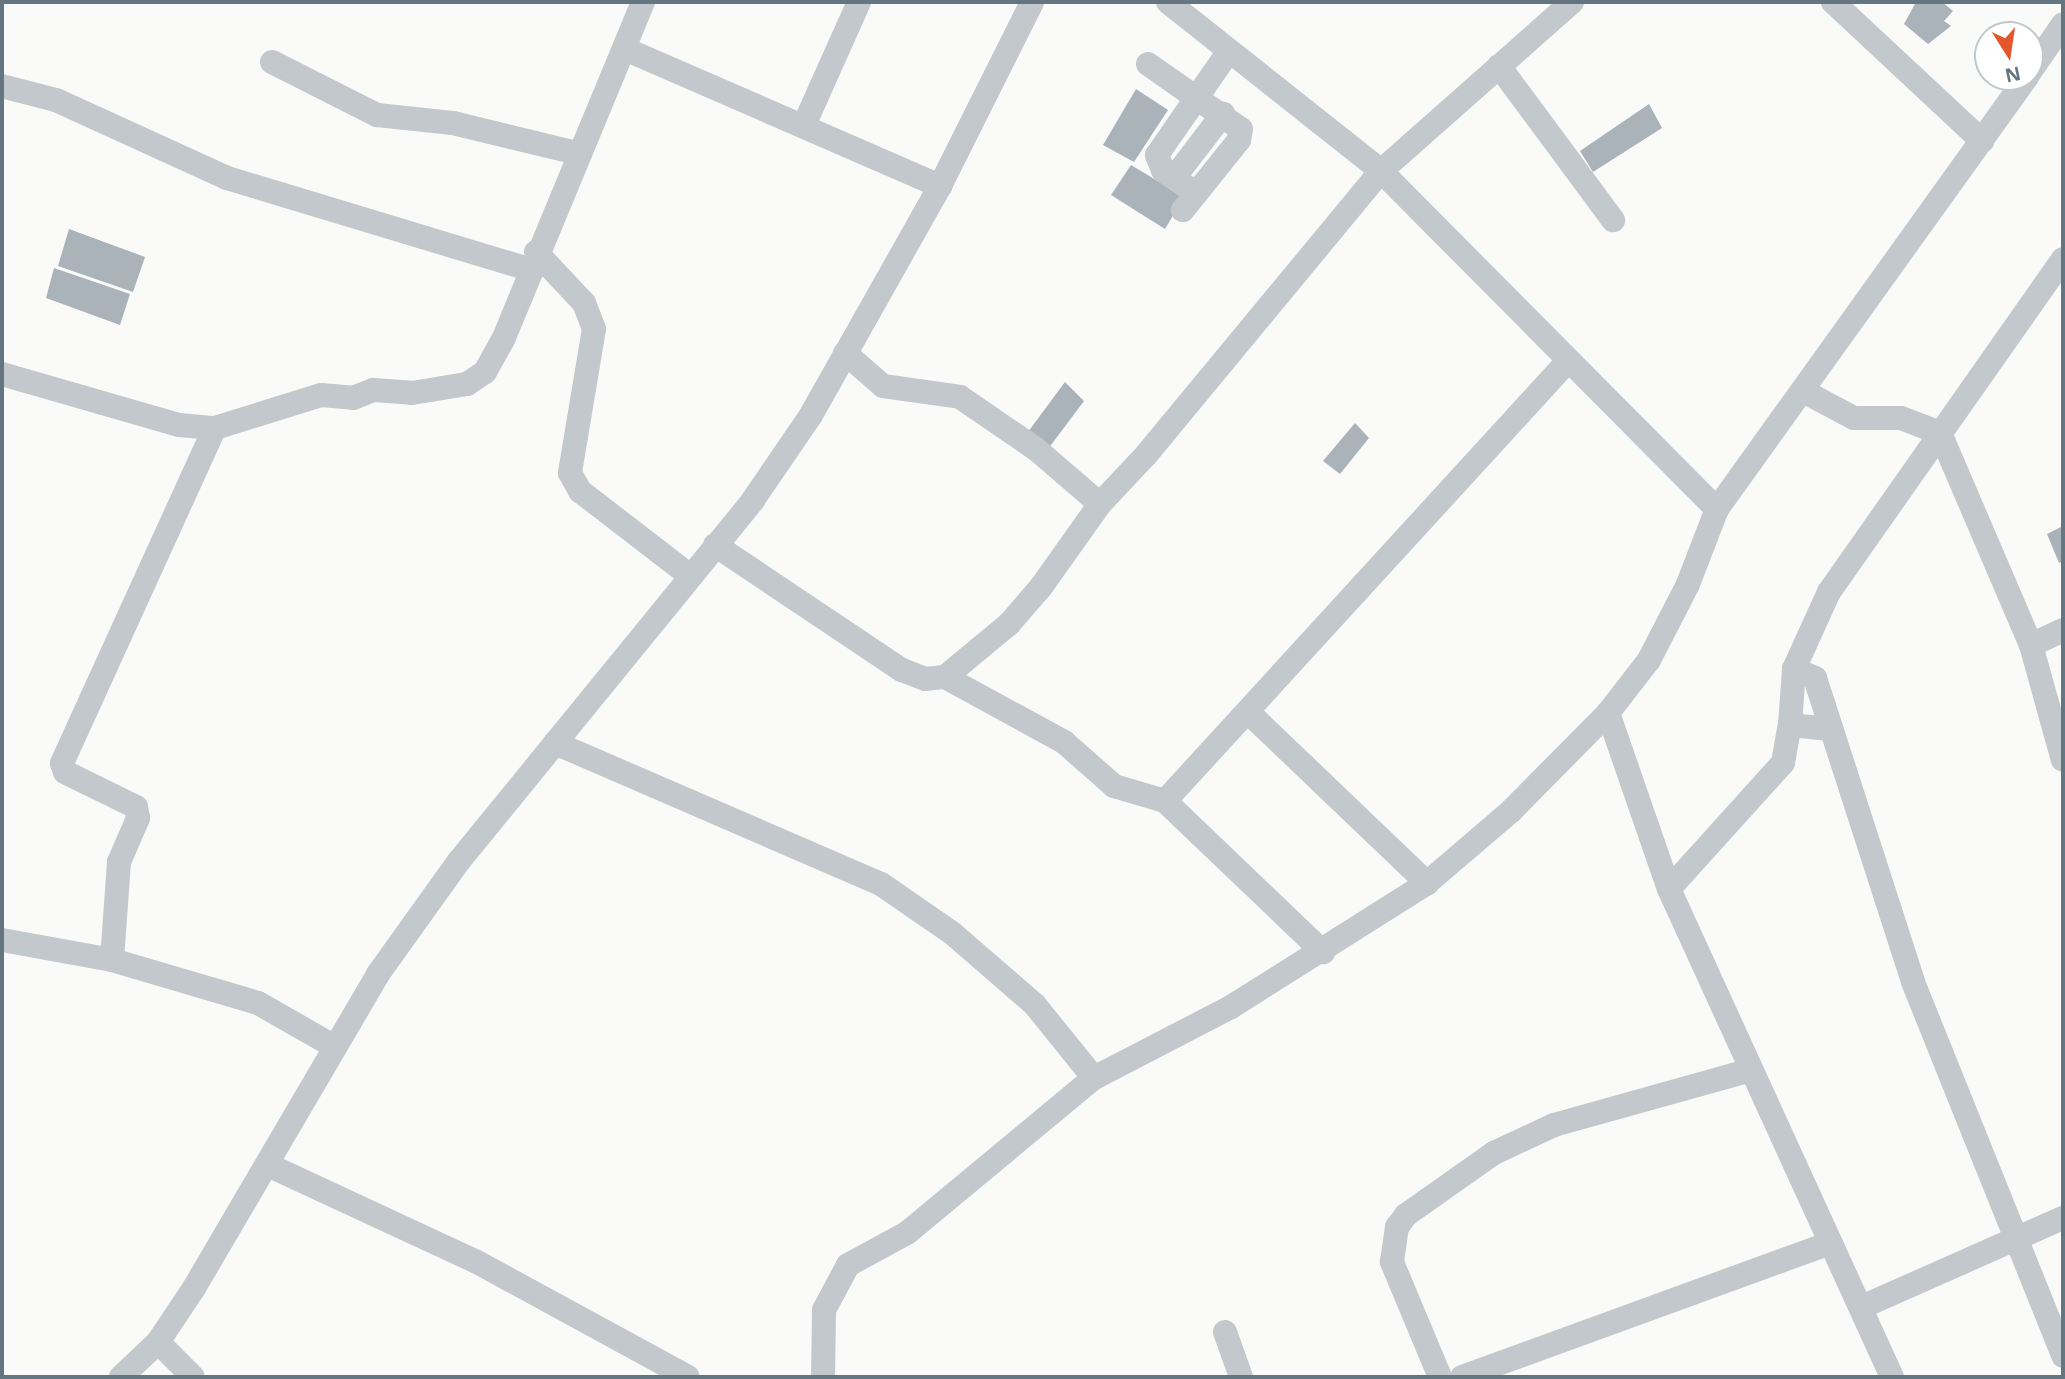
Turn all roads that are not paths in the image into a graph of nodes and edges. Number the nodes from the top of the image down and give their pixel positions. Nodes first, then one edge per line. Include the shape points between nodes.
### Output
1 (643, 2) edge
2 (859, 2) edge
3 (1032, 2) edge
4 (1168, 2) edge
5 (1572, 2) edge
6 (1833, 2) edge
7 (2063, 24) edge
8 (625, 49) junction
9 (1229, 51) junction
10 (2044, 52) edge
11 (272, 62) dead end
12 (1148, 64) dead end
13 (1499, 66) junction
14 (2, 86) edge
15 (2016, 91) edge
16 (1197, 96) junction
17 (804, 125) junction
18 (1982, 141) junction
19 (577, 153) junction
20 (1381, 170) junction
21 (940, 186) junction
22 (1613, 220) dead end
23 (2063, 259) edge
24 (534, 261) junction
25 (845, 353) junction
26 (1567, 362) junction
27 (2, 374) edge
28 (1805, 392) junction
29 (215, 428) junction
30 (1941, 433) junction
31 (1100, 504) junction
32 (1717, 509) junction
33 (715, 545) junction
34 (689, 575) junction
35 (2063, 630) edge
36 (2031, 645) junction
37 (1794, 669) junction
38 (945, 677) junction
39 (1248, 712) junction
40 (1608, 713) junction
41 (1790, 725) junction
42 (1830, 729) junction
43 (555, 743) junction
44 (2061, 747) edge
45 (1165, 801) junction
46 (1427, 883) junction
47 (1669, 889) junction
48 (2, 940) edge
49 (1323, 952) junction
50 (112, 960) junction
51 (335, 1047) junction
52 (1751, 1070) junction
53 (1094, 1078) junction
54 (268, 1165) junction
55 (2063, 1218) edge
56 (2016, 1238) junction
57 (1830, 1243) junction
58 (1864, 1306) junction
59 (1225, 1332) dead end
60 (158, 1342) junction
61 (2063, 1356) edge
62 (121, 1377) edge
63 (194, 1377) edge
64 (688, 1377) edge
65 (823, 1377) edge
66 (1241, 1377) edge
67 (1440, 1377) edge
68 (1462, 1377) edge
69 (1892, 1377) edge

1 - 8 street
2 - 17 street
3 - 21 street
4 - 9 street
5 - 13 street
6 - 18 street
7 - 10 street
8 - 17 street
8 - 19 street
9 - 16 street
9 - 20 street
11 - 19 street via 377,116 453,123
12 - 16 street
13 - 20 street
13 - 22 street
14 - 24 street via 56,100 227,178
15 - 18 street
16 - 16 street via 1157,155 1160,166 1184,193 1223,114
17 - 21 street
18 - 28 street
19 - 24 street
20 - 26 street
20 - 31 street via 1146,455
21 - 25 street
23 - 30 street
24 - 29 street via 485,372 467,384 412,393 373,390 353,398 321,395
24 - 34 street via 584,303 594,329 570,473 580,492
25 - 31 street via 883,386 960,397 1036,449
25 - 33 street via 768,479
26 - 32 street
26 - 39 street
27 - 29 street via 178,425
28 - 30 street via 1854,418 1901,418
28 - 32 street
29 - 50 street via 62,763 65,772 136,807 138,818 119,862
30 - 36 street
30 - 37 street via 1829,592
31 - 38 street via 1065,557 1009,624
32 - 40 street via 1688,584 1649,660
33 - 34 street
33 - 38 street via 902,670 925,679
34 - 43 street
35 - 36 street
36 - 44 street
37 - 41 street
37 - 42 street via 1815,678
38 - 45 street via 1064,742 1114,786
39 - 45 street
39 - 46 street
40 - 46 street via 1511,811
40 - 47 street
41 - 42 street
41 - 47 street via 1783,763
42 - 56 street via 1913,982
43 - 51 street via 459,861
43 - 53 street via 881,884 953,933 1034,1005
45 - 49 street
46 - 49 street
47 - 52 street
48 - 50 street
49 - 53 street via 1231,1007
50 - 51 street via 258,1003
51 - 54 street
52 - 57 street
52 - 67 street via 1554,1125 1494,1153 1406,1215 1397,1227 1392,1262
53 - 65 street via 906,1233 848,1265 824,1311
54 - 60 street
54 - 64 street via 477,1262
55 - 56 street
56 - 58 street
56 - 61 street
57 - 58 street
57 - 68 street
58 - 69 street
59 - 66 street
60 - 62 street
60 - 63 street

